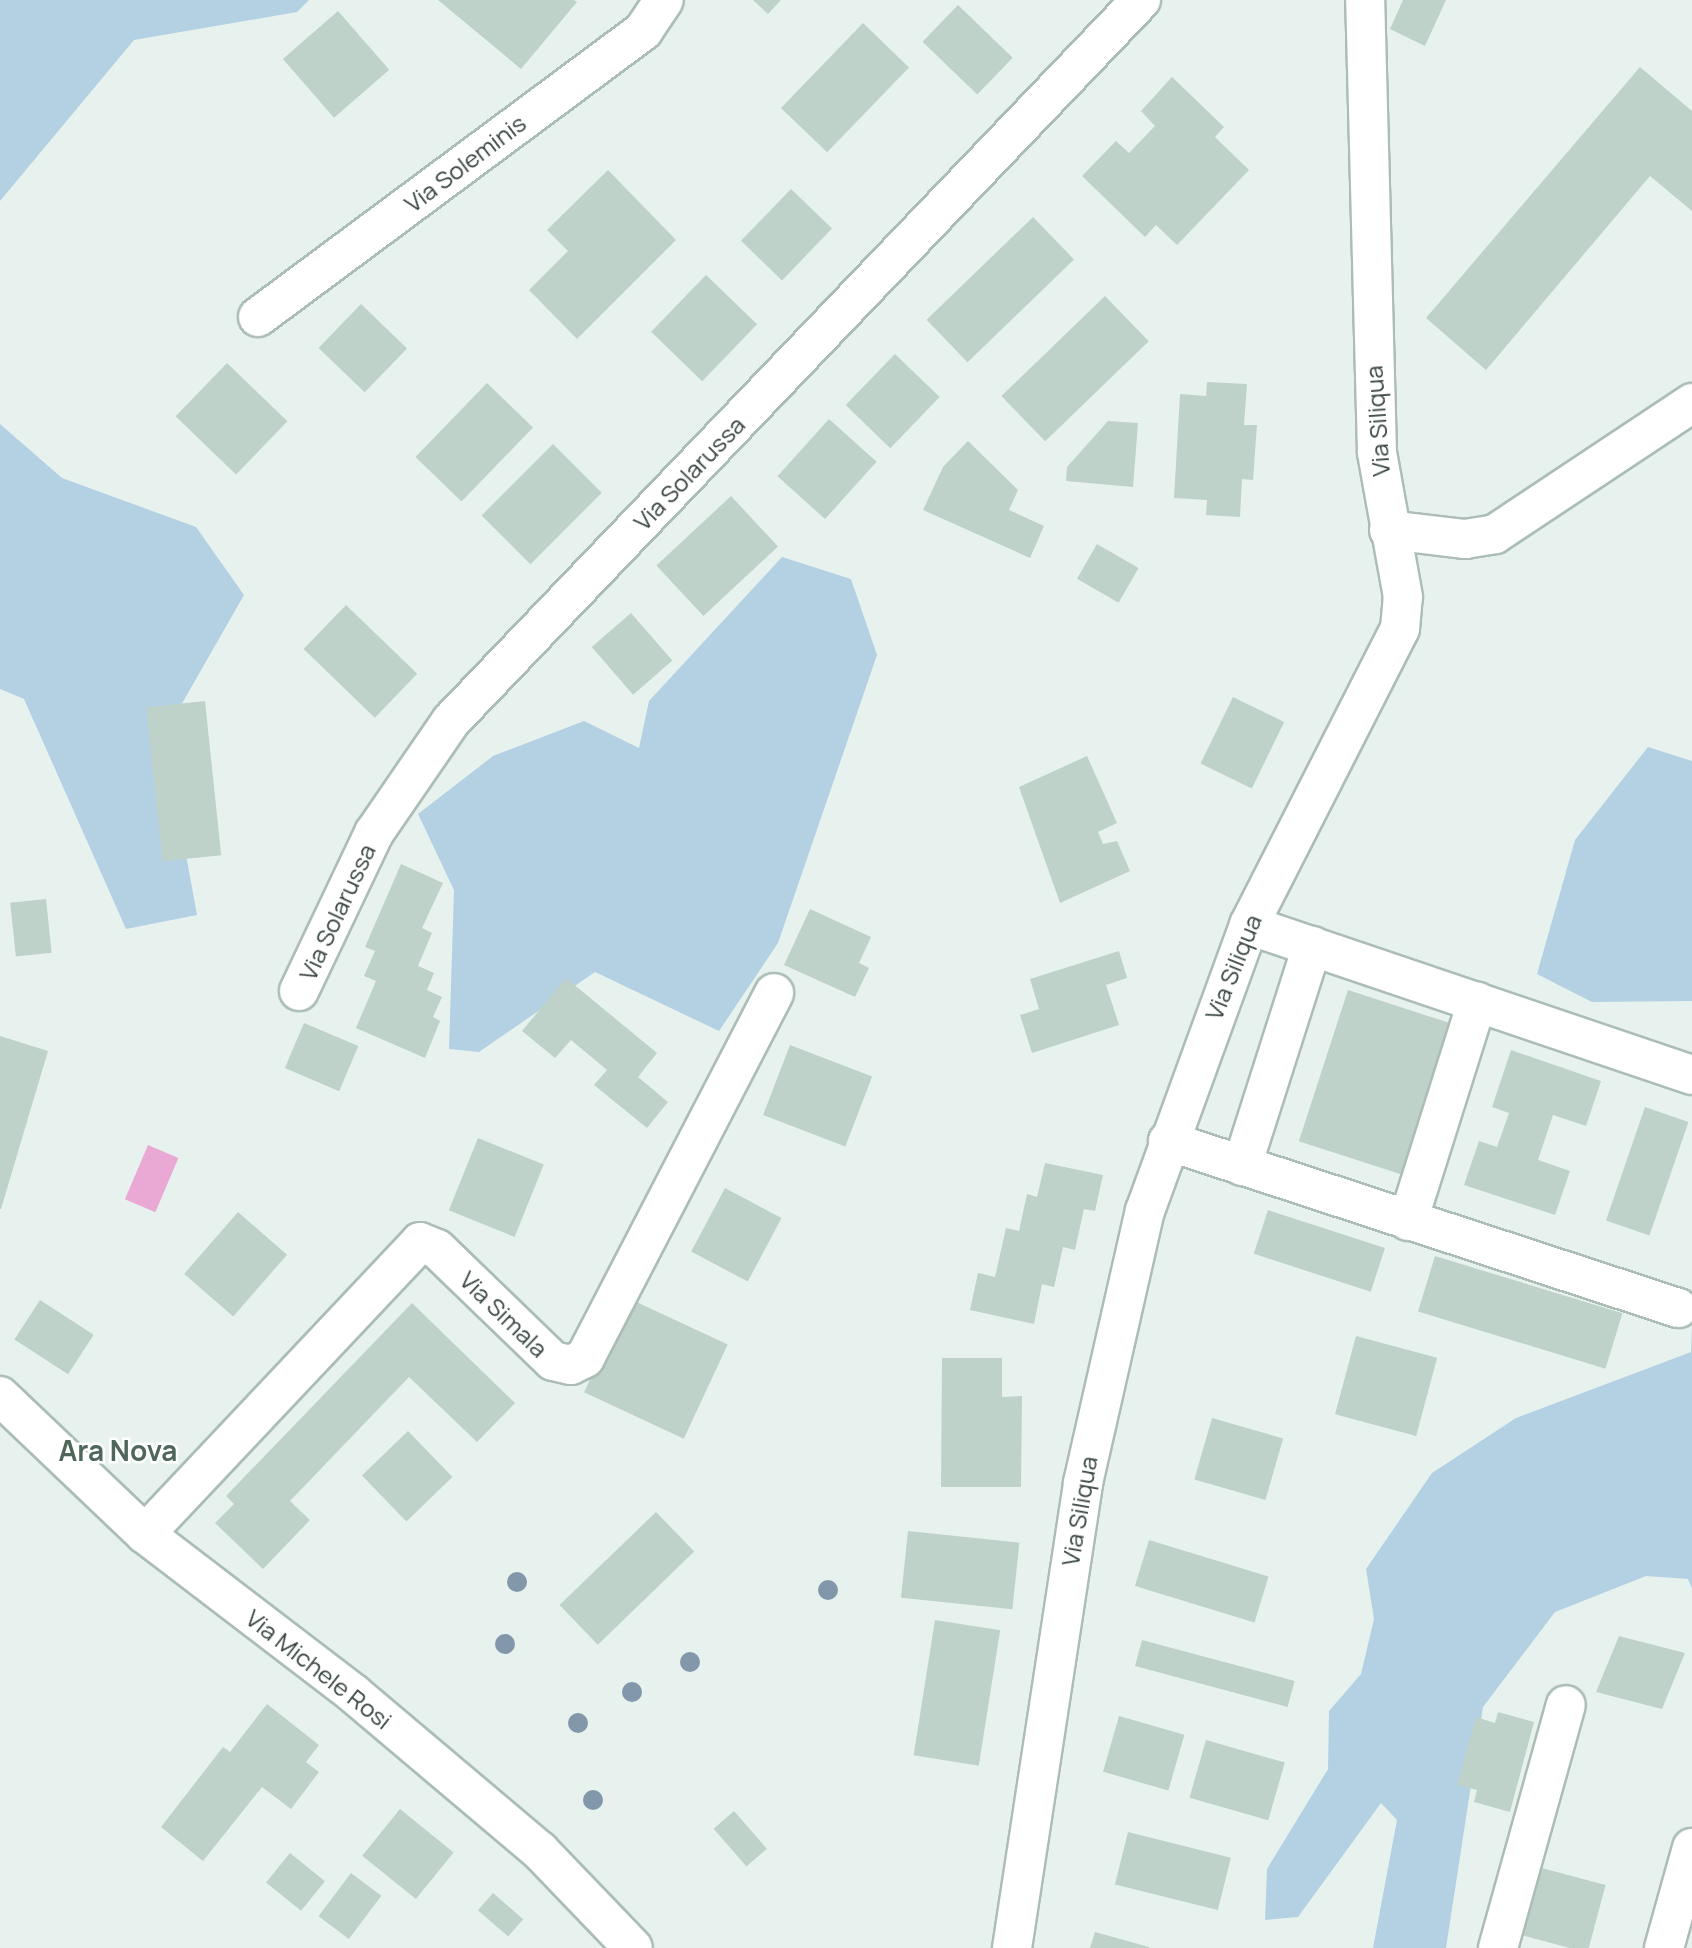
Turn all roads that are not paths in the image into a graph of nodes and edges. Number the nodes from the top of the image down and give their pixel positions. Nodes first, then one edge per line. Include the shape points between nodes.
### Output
1 (664, 0) edge
2 (1141, 0) edge
3 (1365, 0) edge
4 (258, 317) dead end
5 (1692, 403) edge
6 (1389, 530) junction
7 (1250, 925) junction
8 (1312, 946) junction
9 (299, 991) dead end
10 (774, 993) dead end
11 (1477, 1002) junction
12 (1692, 1075) edge
13 (1168, 1141) junction
14 (1242, 1166) junction
15 (1408, 1221) junction
16 (1678, 1308) dead end
17 (0, 1396) edge
18 (145, 1534) junction
19 (1566, 1705) dead end
20 (1692, 1848) edge
21 (634, 1948) edge
22 (1012, 1948) edge
23 (1499, 1948) edge
24 (1664, 1948) edge

1 - 4 street, Via Soleminis via 643,31
2 - 9 street, Via Solarussa via 452,722 385,813
3 - 6 street, Via Siliqua via 1377,452
5 - 6 street via 1495,534 1465,539
6 - 7 street, Via Siliqua via 1403,597 1396,644 1318,782
7 - 8 street
7 - 13 street, Via Siliqua
8 - 11 street
8 - 14 street
10 - 18 street, Via Simala via 585,1358 571,1365 553,1361 437,1249 421,1242
11 - 12 street
11 - 15 street
13 - 14 street
13 - 22 street, Via Siliqua via 1125,1289 1086,1470
14 - 15 street
15 - 16 street
17 - 18 street, Via Michele Rosi
18 - 21 street, Via Michele Rosi via 354,1694 540,1851
19 - 23 street
20 - 24 street

